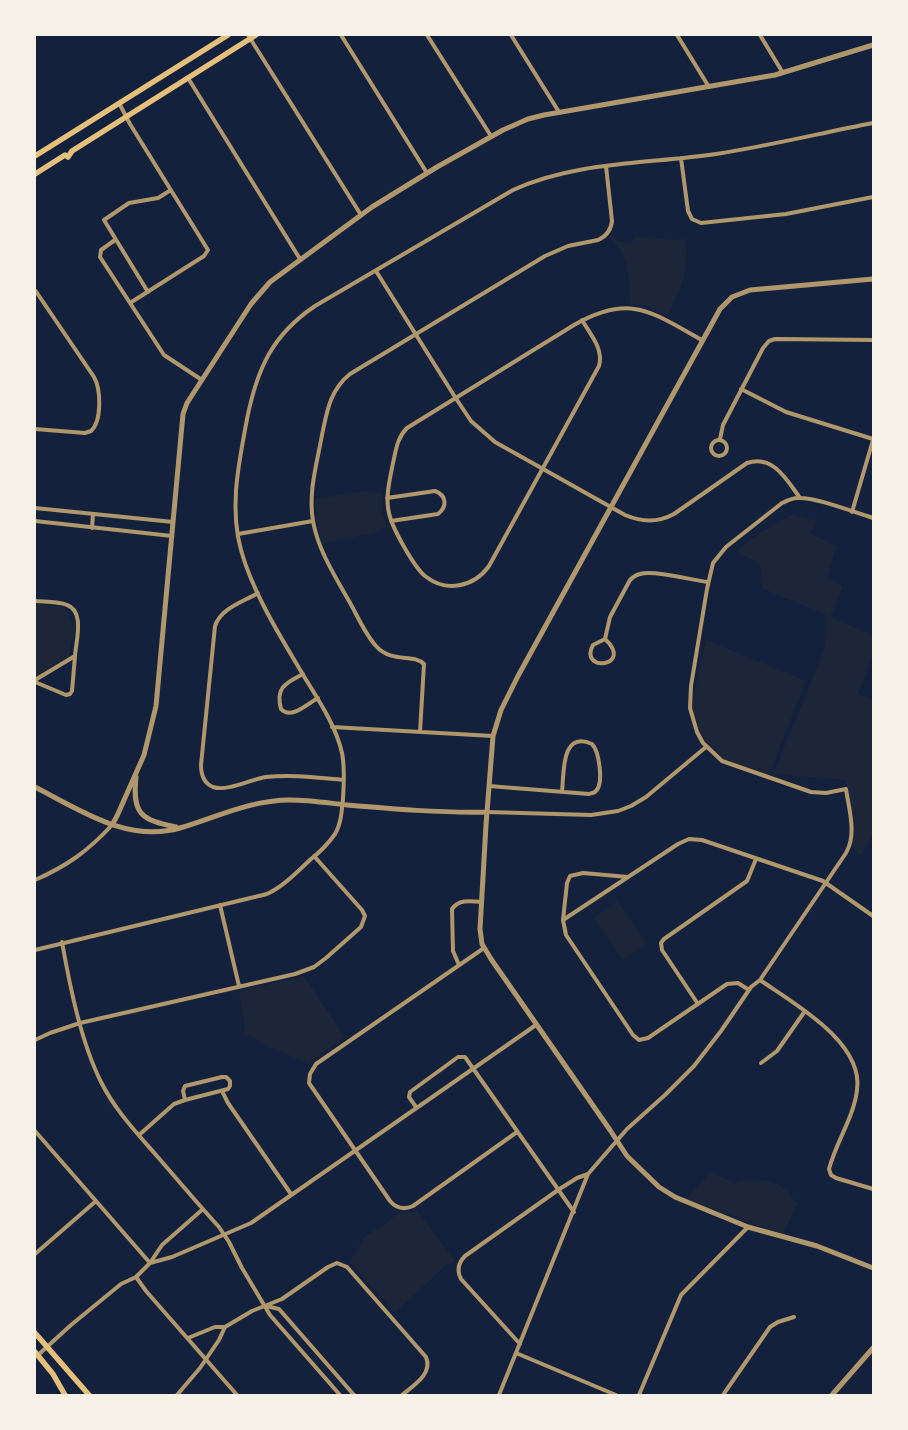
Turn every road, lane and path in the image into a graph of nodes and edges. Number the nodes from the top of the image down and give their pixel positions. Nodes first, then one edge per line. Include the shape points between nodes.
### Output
1 (228, 35) edge
2 (256, 35) edge
3 (341, 35) edge
4 (427, 35) edge
5 (511, 35) edge
6 (677, 35) edge
7 (760, 35) edge
8 (249, 37) edge
9 (873, 45) edge
10 (783, 73) junction
11 (188, 78) junction
12 (709, 87) junction
13 (119, 103) junction
14 (559, 112) junction
15 (126, 116) junction
16 (873, 124) edge
17 (491, 136) junction
18 (35, 156) edge
19 (681, 158) junction
20 (606, 166) junction
21 (35, 174) edge
22 (427, 174) junction
23 (171, 190) junction
24 (873, 197) edge
25 (361, 215) junction
26 (116, 240) junction
27 (300, 259) junction
28 (376, 271) junction
29 (873, 280) edge
30 (35, 290) edge
31 (148, 292) junction
32 (130, 303) junction
33 (582, 320) junction
34 (416, 334) junction
35 (702, 340) junction
36 (873, 340) edge
37 (202, 380) junction
38 (742, 389) junction
39 (455, 398) junction
40 (35, 428) edge
41 (720, 439) junction
42 (873, 440) edge
43 (542, 468) junction
44 (387, 498) junction
45 (800, 498) junction
46 (612, 507) junction
47 (35, 508) edge
48 (852, 512) junction
49 (94, 514) junction
50 (873, 518) edge
51 (35, 521) edge
52 (313, 521) junction
53 (391, 521) junction
54 (173, 522) junction
55 (92, 528) junction
56 (238, 534) junction
57 (172, 536) junction
58 (708, 582) junction
59 (258, 593) junction
60 (35, 601) edge
61 (605, 639) junction
62 (74, 656) junction
63 (303, 674) junction
64 (35, 681) edge
65 (318, 698) junction
66 (332, 727) junction
67 (420, 732) junction
68 (493, 736) junction
69 (706, 747) junction
70 (137, 771) junction
71 (344, 780) junction
72 (489, 786) junction
73 (35, 787) edge
74 (562, 792) junction
75 (343, 804) junction
76 (487, 812) junction
77 (112, 825) junction
78 (179, 828) junction
79 (314, 856) junction
80 (756, 859) junction
81 (628, 877) junction
82 (35, 880) edge
83 (825, 883) junction
84 (482, 902) junction
85 (220, 905) junction
86 (873, 916) edge
87 (563, 920) junction
88 (62, 942) junction
89 (484, 948) junction
90 (35, 950) edge
91 (459, 965) junction
92 (760, 980) junction
93 (239, 986) junction
94 (749, 990) junction
95 (698, 1004) junction
96 (804, 1011) junction
97 (80, 1023) junction
98 (536, 1024) junction
99 (35, 1040) edge
100 (761, 1064) dead end
101 (472, 1068) junction
102 (222, 1091) junction
103 (185, 1100) junction
104 (416, 1107) junction
105 (35, 1131) edge
106 (517, 1132) junction
107 (139, 1135) junction
108 (617, 1141) junction
109 (355, 1150) junction
110 (588, 1174) junction
111 (873, 1189) edge
112 (558, 1190) junction
113 (291, 1194) junction
114 (96, 1201) junction
115 (203, 1209) junction
116 (574, 1212) junction
117 (748, 1227) junction
118 (225, 1235) junction
119 (35, 1254) edge
120 (150, 1263) junction
121 (873, 1268) edge
122 (136, 1276) junction
123 (266, 1306) junction
124 (794, 1317) dead end
125 (225, 1327) junction
126 (35, 1333) edge
127 (188, 1338) junction
128 (520, 1344) junction
129 (47, 1347) junction
130 (873, 1348) edge
131 (516, 1353) junction
132 (37, 1354) edge
133 (205, 1359) junction
134 (65, 1395) edge
135 (89, 1395) edge
136 (177, 1395) edge
137 (237, 1395) edge
138 (340, 1395) edge
139 (354, 1395) edge
140 (402, 1395) edge
141 (499, 1395) edge
142 (616, 1395) edge
143 (639, 1395) edge
144 (723, 1395) edge
145 (832, 1395) edge

1 - 13 main road
2 - 8 main road
3 - 22 street
4 - 17 street
5 - 14 street
6 - 12 street
7 - 10 street
8 - 11 main road
8 - 25 street
9 - 10 street
10 - 12 street
11 - 15 main road
11 - 27 street
12 - 14 street
13 - 15 street
13 - 18 main road
14 - 17 street via 528,119
15 - 21 main road via 68,156 64,155
15 - 23 street
16 - 19 street
17 - 22 street
19 - 20 street
19 - 24 street via 687,208 692,219 701,223 786,214
20 - 28 street via 566,172 525,185
20 - 34 street via 612,221 604,236 550,253
22 - 25 street
23 - 26 street via 158,198 130,203 105,218 104,222
23 - 31 street via 208,251
25 - 27 street
26 - 31 street
26 - 32 street via 100,250 99,255
27 - 37 street via 258,295
28 - 34 street
28 - 56 street via 301,316 281,335 267,356 254,388 238,470 234,497
29 - 35 street via 744,292 723,305
30 - 40 street via 94,376 100,396 97,422 91,431
31 - 32 street
32 - 37 street via 164,355
33 - 35 street via 604,310 631,308 654,314
33 - 39 street
33 - 43 street via 598,347 600,361
34 - 39 street
34 - 52 street via 350,374 331,396 313,480
35 - 46 street
36 - 38 street via 771,340 763,348
37 - 54 street via 183,414
38 - 41 street via 723,425
38 - 42 street via 786,412
39 - 43 street via 485,434
39 - 44 street via 402,432
41 - 41 street via 710,448 713,455 719,457 727,450
42 - 48 street
43 - 46 street
43 - 53 street via 489,566 470,583 449,586 426,577
44 - 53 street
44 - 53 street via 435,491 442,494 445,501 444,509 438,514
45 - 46 street via 780,471 767,463 754,461 665,518 641,520
45 - 48 street
45 - 58 street via 782,503 726,547 713,563
46 - 68 street via 514,683
47 - 49 street
48 - 50 street
49 - 54 street
49 - 55 street
51 - 55 street
52 - 56 street
52 - 67 street via 326,559 374,644 388,656 419,660 424,664
54 - 57 street
55 - 57 street
56 - 59 street via 245,563
57 - 70 street via 156,706
58 - 61 street via 651,573 634,576 610,617
58 - 69 street via 690,702 697,732
59 - 63 street
59 - 71 street via 225,611 215,626 201,765 203,778 210,786 220,788 270,777
60 - 62 street via 66,604 75,610 78,619
61 - 61 street via 593,645 590,652 599,664 607,663 614,654
62 - 64 street
62 - 64 street via 70,695
63 - 65 street
63 - 65 street via 282,688 279,696 281,708 291,713
65 - 66 street
66 - 67 street
66 - 71 street via 342,754
67 - 68 street
68 - 72 street
69 - 76 street via 646,797 614,812 586,815
69 - 83 street via 728,764 811,792 846,789 850,844
70 - 77 street
70 - 78 street via 135,798 141,813 154,822
71 - 75 street
72 - 74 street
72 - 76 street
73 - 77 street
74 - 74 street via 589,794 598,790 599,764 592,744 580,741 568,748
75 - 76 street
75 - 78 street via 265,801
75 - 79 street via 335,834
76 - 84 street
77 - 78 street via 144,832
77 - 82 street via 77,858
79 - 85 street via 275,890
79 - 93 street via 362,910 365,918 362,925 314,967
80 - 81 street via 694,838 678,844
80 - 83 street
80 - 95 street via 747,881 661,943 662,950
81 - 87 street
81 - 87 street via 582,873 570,876
83 - 86 street
83 - 92 street
84 - 89 street via 480,929
84 - 91 street via 456,903 452,909 453,951
85 - 88 street
85 - 93 street
87 - 95 street via 566,936 637,1039 648,1038
88 - 90 street
88 - 97 street
89 - 91 street
89 - 98 street
91 - 109 street via 312,1069 311,1088
92 - 94 street
92 - 96 street
93 - 97 street
94 - 95 street via 738,983 731,983
94 - 108 street via 694,1066
96 - 100 street via 777,1052
96 - 111 street via 827,1028 839,1042 856,1072 856,1096 830,1172 836,1178
97 - 99 street
97 - 107 street via 102,1083 116,1107
98 - 101 street
98 - 108 street
101 - 104 street
101 - 104 street via 459,1056 410,1092 409,1097
101 - 106 street
102 - 103 street
102 - 103 street via 230,1086 226,1077 185,1086
102 - 113 street
103 - 107 street via 174,1104
104 - 109 street
105 - 114 street
106 - 109 street via 413,1206 405,1208 392,1203
106 - 112 street
107 - 115 street
108 - 110 street
108 - 117 street via 627,1156 665,1191
109 - 113 street
110 - 112 street
110 - 116 street
112 - 116 street
112 - 128 street via 465,1256 460,1264 462,1279
113 - 118 street via 251,1223
114 - 119 street
114 - 120 street
115 - 118 street
115 - 120 street via 162,1245
116 - 128 street
117 - 121 street via 816,1246
117 - 143 street via 681,1295
118 - 120 street
118 - 123 street
120 - 122 street
122 - 127 street
122 - 129 street via 121,1284
123 - 125 street
123 - 138 street via 270,1315
123 - 139 street via 279,1309
123 - 140 street via 331,1265 347,1267 427,1360 428,1368 423,1376
124 - 144 street via 770,1327
125 - 127 street
125 - 133 street
126 - 129 main road
127 - 133 street
128 - 131 street
129 - 132 street
129 - 135 main road
130 - 145 street
131 - 141 street
131 - 142 street
132 - 134 main road
133 - 136 street
133 - 137 street

